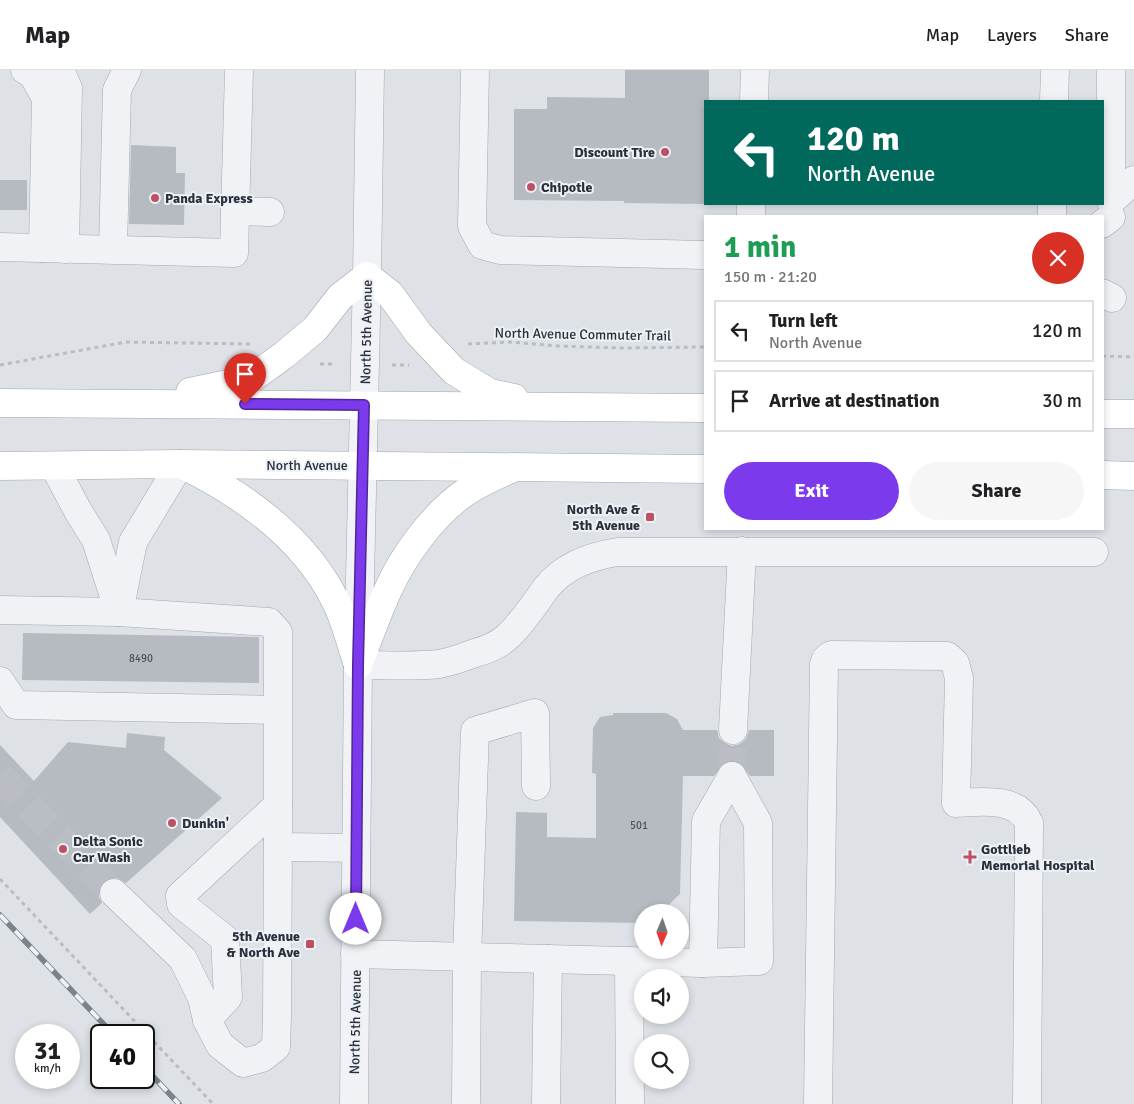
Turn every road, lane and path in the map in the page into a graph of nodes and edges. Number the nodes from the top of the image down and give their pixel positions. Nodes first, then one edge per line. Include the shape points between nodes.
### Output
1 (25, 70) edge
2 (60, 70) edge
3 (127, 70) edge
4 (239, 70) edge
5 (370, 70) edge
6 (475, 70) edge
7 (755, 70) edge
8 (1055, 70) edge
9 (1111, 70) edge
10 (754, 100) edge
11 (1054, 100) edge
12 (1134, 180) edge
13 (235, 211) junction
14 (270, 212) dead end
15 (0, 247) edge
16 (54, 248) junction
17 (113, 249) junction
18 (704, 255) edge
19 (367, 276) junction
20 (460, 344) dead end
21 (255, 345) dead end
22 (704, 346) edge
23 (1104, 356) edge
24 (1134, 357) edge
25 (0, 366) edge
26 (0, 402) edge
27 (125, 403) junction
28 (364, 405) junction
29 (552, 406) junction
30 (704, 408) edge
31 (1104, 414) edge
32 (1134, 414) edge
33 (180, 464) junction
34 (363, 465) junction
35 (0, 466) edge
36 (54, 466) junction
37 (518, 467) junction
38 (704, 469) edge
39 (1104, 475) edge
40 (1134, 476) edge
41 (742, 551) junction
42 (1094, 552) dead end
43 (0, 610) edge
44 (119, 612) junction
45 (358, 665) junction
46 (0, 681) edge
47 (277, 710) junction
48 (733, 730) tunnel mouth
49 (536, 786) dead end
50 (278, 805) junction
51 (278, 839) junction
52 (356, 848) junction
53 (0, 879) edge
54 (114, 893) tunnel mouth
55 (356, 954) junction
56 (467, 957) junction
57 (548, 959) junction
58 (629, 961) junction
59 (703, 963) junction
60 (207, 1020) junction
61 (213, 1104) edge
62 (354, 1104) edge
63 (466, 1104) edge
64 (546, 1104) edge
65 (630, 1104) edge
66 (818, 1104) edge
67 (1027, 1104) edge

1 - 16 street via 33,75 46,98
2 - 16 street via 68,88
3 - 17 street via 117,90
4 - 13 street
5 - 19 street, North 5th Avenue
6 - 18 street via 472,226 482,245 500,250
7 - 10 street
8 - 11 street
9 - 12 street via 1111,201
13 - 14 street
13 - 17 street via 234,253
15 - 16 street
16 - 17 street
19 - 27 main road via 340,297 315,329 251,379
19 - 28 street, North 5th Avenue
19 - 29 main road via 390,294 419,334 454,371 490,393
20 - 22 path, North Avenue Commuter Trail via 510,342 623,348
21 - 25 path via 126,342
23 - 24 path
26 - 27 main road
27 - 28 main road
28 - 29 main road
28 - 34 street, North 5th Avenue
29 - 30 main road
31 - 32 main road
33 - 34 main road, North Avenue
33 - 36 main road, North Avenue
33 - 44 street via 133,542
33 - 45 main road via 261,511 287,534 316,568 337,604
34 - 37 main road, North Avenue
34 - 45 street, North 5th Avenue
35 - 36 main road, North Avenue
36 - 44 street via 96,540
37 - 38 main road, North Avenue
37 - 45 main road via 463,494 434,520 388,589
39 - 40 main road
41 - 42 street
41 - 45 street via 640,551 597,555 560,574 505,639 483,651 440,664
41 - 48 street
43 - 44 street
44 - 47 street via 269,622 278,632
45 - 52 street, North 5th Avenue
46 - 47 street via 16,705
47 - 50 street
49 - 56 street via 535,714 474,731
50 - 51 street
50 - 60 street via 180,896 181,904 225,939 228,997
51 - 52 street via 286,847
51 - 60 street via 276,1047 262,1058 243,1063 220,1045
52 - 55 street, North 5th Avenue
53 - 61 path
54 - 60 street via 184,958 202,998
55 - 56 street
55 - 62 street, North 5th Avenue
56 - 57 street
56 - 63 street
57 - 58 street
57 - 64 street
58 - 59 street
58 - 65 street
59 - 59 street via 759,961 758,823 732,776 706,820
66 - 67 street via 824,664 831,655 947,656 955,663 960,678 956,803 1001,803 1025,814 1029,823

